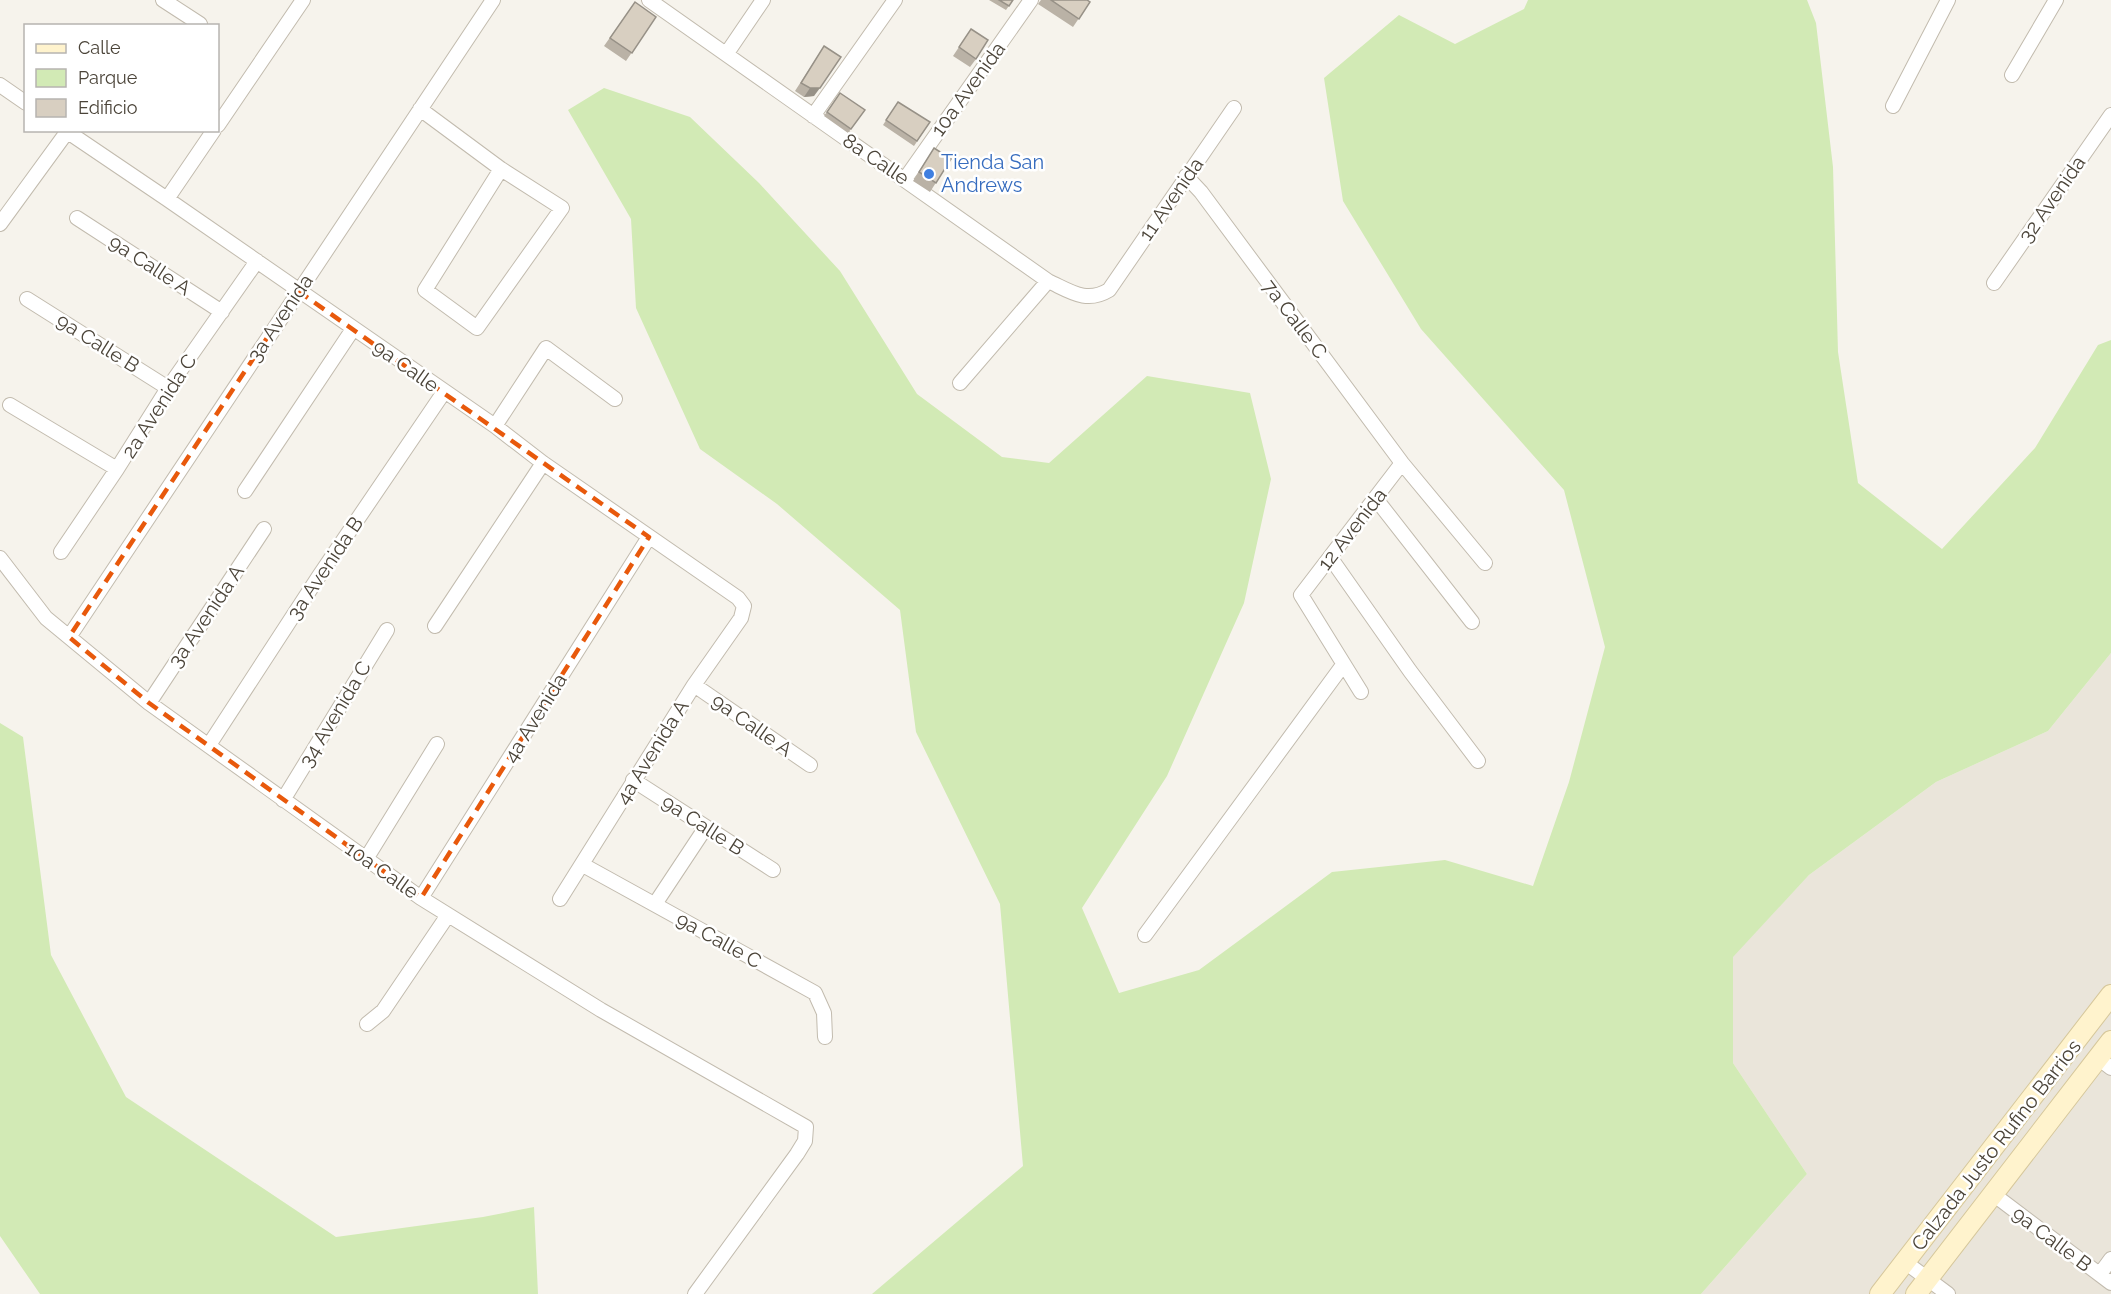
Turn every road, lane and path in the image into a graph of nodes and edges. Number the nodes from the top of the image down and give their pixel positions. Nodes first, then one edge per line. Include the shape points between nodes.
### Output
1 (163, 0) edge
2 (303, 0) edge
3 (493, 0) edge
4 (649, 0) edge
5 (763, 0) edge
6 (895, 0) edge
7 (1031, 0) edge
8 (1948, 0) edge
9 (2056, 0) edge
10 (200, 24) edge
11 (727, 53) junction
12 (2012, 75) dead end
13 (0, 85) edge
14 (24, 102) edge
15 (1893, 106) dead end
16 (1234, 108) dead end
17 (420, 109) junction
18 (2111, 115) edge
19 (813, 116) junction
20 (219, 124) edge
21 (65, 132) edge
22 (67, 132) edge
23 (213, 132) edge
24 (501, 169) junction
25 (1186, 176) junction
26 (905, 178) junction
27 (167, 199) junction
28 (77, 218) dead end
29 (0, 224) edge
30 (257, 261) junction
31 (1048, 281) junction
32 (1994, 283) dead end
33 (1109, 290) joint
34 (298, 291) junction
35 (27, 298) dead end
36 (222, 312) junction
37 (353, 329) junction
38 (960, 383) dead end
39 (168, 388) junction
40 (444, 392) junction
41 (615, 399) dead end
42 (10, 405) dead end
43 (495, 426) junction
44 (543, 463) junction
45 (1402, 463) junction
46 (117, 469) junction
47 (244, 491) dead end
48 (1376, 499) junction
49 (264, 529) dead end
50 (649, 537) junction
51 (61, 552) dead end
52 (1330, 557) junction
53 (0, 558) edge
54 (1485, 562) dead end
55 (744, 606) joint
56 (1472, 622) dead end
57 (435, 626) dead end
58 (387, 630) dead end
59 (69, 637) junction
60 (1343, 665) junction
61 (694, 685) junction
62 (1361, 692) dead end
63 (148, 703) junction
64 (437, 744) dead end
65 (209, 745) junction
66 (1478, 761) dead end
67 (810, 765) dead end
68 (633, 780) junction
69 (283, 800) junction
70 (706, 827) junction
71 (366, 859) junction
72 (583, 865) junction
73 (773, 870) dead end
74 (421, 898) junction
75 (560, 899) dead end
76 (655, 904) junction
77 (448, 915) junction
78 (1145, 935) dead end
79 (2111, 995) edge
80 (367, 1024) dead end
81 (825, 1037) dead end
82 (2111, 1041) edge
83 (2104, 1063) edge
84 (1993, 1194) junction
85 (2111, 1259) edge
86 (1905, 1262) junction
87 (1928, 1278) junction
88 (2105, 1279) edge
89 (695, 1294) edge
90 (1880, 1294) edge
91 (1916, 1294) edge
92 (1948, 1294) edge

1 - 10 street
2 - 20 street
3 - 17 street, 3a Avenida
4 - 11 street, 8a Calle
5 - 11 street
6 - 19 street
7 - 26 street, 10a Avenida
8 - 15 street
9 - 12 street
11 - 19 street, 8a Calle
13 - 14 street
16 - 25 street, 11 Avenida
17 - 24 street
17 - 34 street, 3a Avenida
18 - 32 street, 32 Avenida
19 - 26 street, 8a Calle
21 - 29 street
22 - 27 street, 9a Calle
23 - 27 street
24 - 24 street via 562,208 477,328 425,290
25 - 33 street, 11 Avenida
25 - 45 street, 7a Calle C
26 - 31 street, 8a Calle
27 - 30 street, 9a Calle
28 - 36 street, 9a Calle A
30 - 34 street, 9a Calle
30 - 36 street, 2a Avenida C
31 - 33 street, 8a Calle via 1079,296 1097,297
31 - 38 street
34 - 37 street, 9a Calle
34 - 59 street, 3a Avenida
35 - 39 street, 9a Calle B
36 - 39 street, 2a Avenida C
37 - 40 street, 9a Calle
37 - 47 street
39 - 46 street, 2a Avenida C
40 - 43 street, 9a Calle
40 - 65 street, 3a Avenida B
41 - 43 street via 546,348
42 - 46 street
43 - 44 street, 9a Calle
44 - 50 street, 9a Calle
44 - 57 street
45 - 48 street, 12 Avenida
45 - 54 street, 7a Calle C
46 - 51 street, 2a Avenida C
48 - 52 street, 12 Avenida
48 - 56 street
49 - 63 street, 3a Avenida A
50 - 55 street, 9a Calle
50 - 74 street, 4a Avenida
52 - 60 street, 12 Avenida via 1301,595
52 - 66 street
53 - 59 street, 10a Calle via 46,618
55 - 61 street, 4a Avenida A via 741,618
58 - 69 street, 34 Avenida C
59 - 63 street, 10a Calle
60 - 62 street
60 - 78 street
61 - 67 street, 9a Calle A
61 - 68 street, 4a Avenida A
63 - 65 street, 10a Calle
64 - 71 street
65 - 69 street, 10a Calle
68 - 70 street, 9a Calle B
68 - 72 street, 4a Avenida A
69 - 71 street, 10a Calle
70 - 73 street, 9a Calle B
70 - 76 street
71 - 74 street, 10a Calle
72 - 75 street, 4a Avenida A
72 - 76 street, 9a Calle C
74 - 77 street, 10a Calle
76 - 81 street, 9a Calle C via 815,993 824,1013
77 - 80 street via 383,1011
77 - 89 street, 10a Calle via 601,1010 806,1127 805,1141 797,1154
79 - 86 street, Calzada Justo Rufino Barrios
82 - 83 street, Calzada Justo Rufino Barrios
83 - 84 street, Calzada Justo Rufino Barrios
84 - 87 street, Calzada Justo Rufino Barrios
84 - 88 street, 9a Calle B
85 - 88 street
86 - 87 street
86 - 90 street, Calzada Justo Rufino Barrios
87 - 91 street, Calzada Justo Rufino Barrios
87 - 92 street

